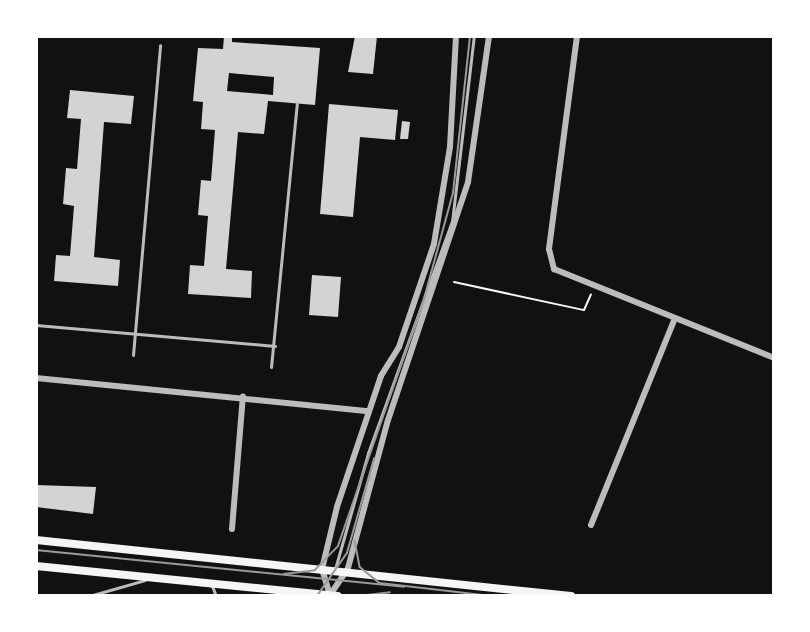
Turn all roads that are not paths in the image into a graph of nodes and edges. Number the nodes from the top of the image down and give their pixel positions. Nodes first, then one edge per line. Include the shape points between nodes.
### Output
1 (456, 36) edge
2 (474, 36) edge
3 (489, 36) edge
4 (577, 36) edge
5 (160, 45) dead end
6 (297, 104) dead end
7 (452, 221) junction
8 (451, 243) junction
9 (674, 321) junction
10 (36, 325) edge
11 (134, 334) junction
12 (275, 346) junction
13 (133, 355) dead end
14 (774, 358) edge
15 (271, 367) dead end
16 (36, 378) edge
17 (243, 396) junction
18 (369, 411) junction
19 (591, 525) dead end
20 (232, 530) dead end
21 (36, 540) edge
22 (36, 566) edge
23 (322, 569) junction
24 (335, 570) junction
25 (347, 571) junction
26 (149, 578) junction
27 (212, 584) junction
28 (330, 595) edge
29 (89, 596) edge
30 (216, 596) edge
31 (338, 596) edge
32 (571, 596) edge

1 - 18 street via 450,147 434,244 399,347
2 - 7 lane
3 - 8 street via 478,131
4 - 9 street via 549,249 554,269
5 - 11 lane
6 - 12 lane
7 - 8 lane
7 - 24 lane via 368,453
8 - 25 street via 388,420
9 - 14 street
9 - 19 street
10 - 11 lane
11 - 12 lane
11 - 13 lane
12 - 15 lane
16 - 17 street
17 - 18 street
17 - 20 street
18 - 23 street
21 - 23 main road
22 - 26 main road
23 - 24 main road
23 - 28 street
24 - 25 main road
25 - 28 street
25 - 32 main road
26 - 27 main road
26 - 29 lane
27 - 28 main road
27 - 30 lane
28 - 31 main road

